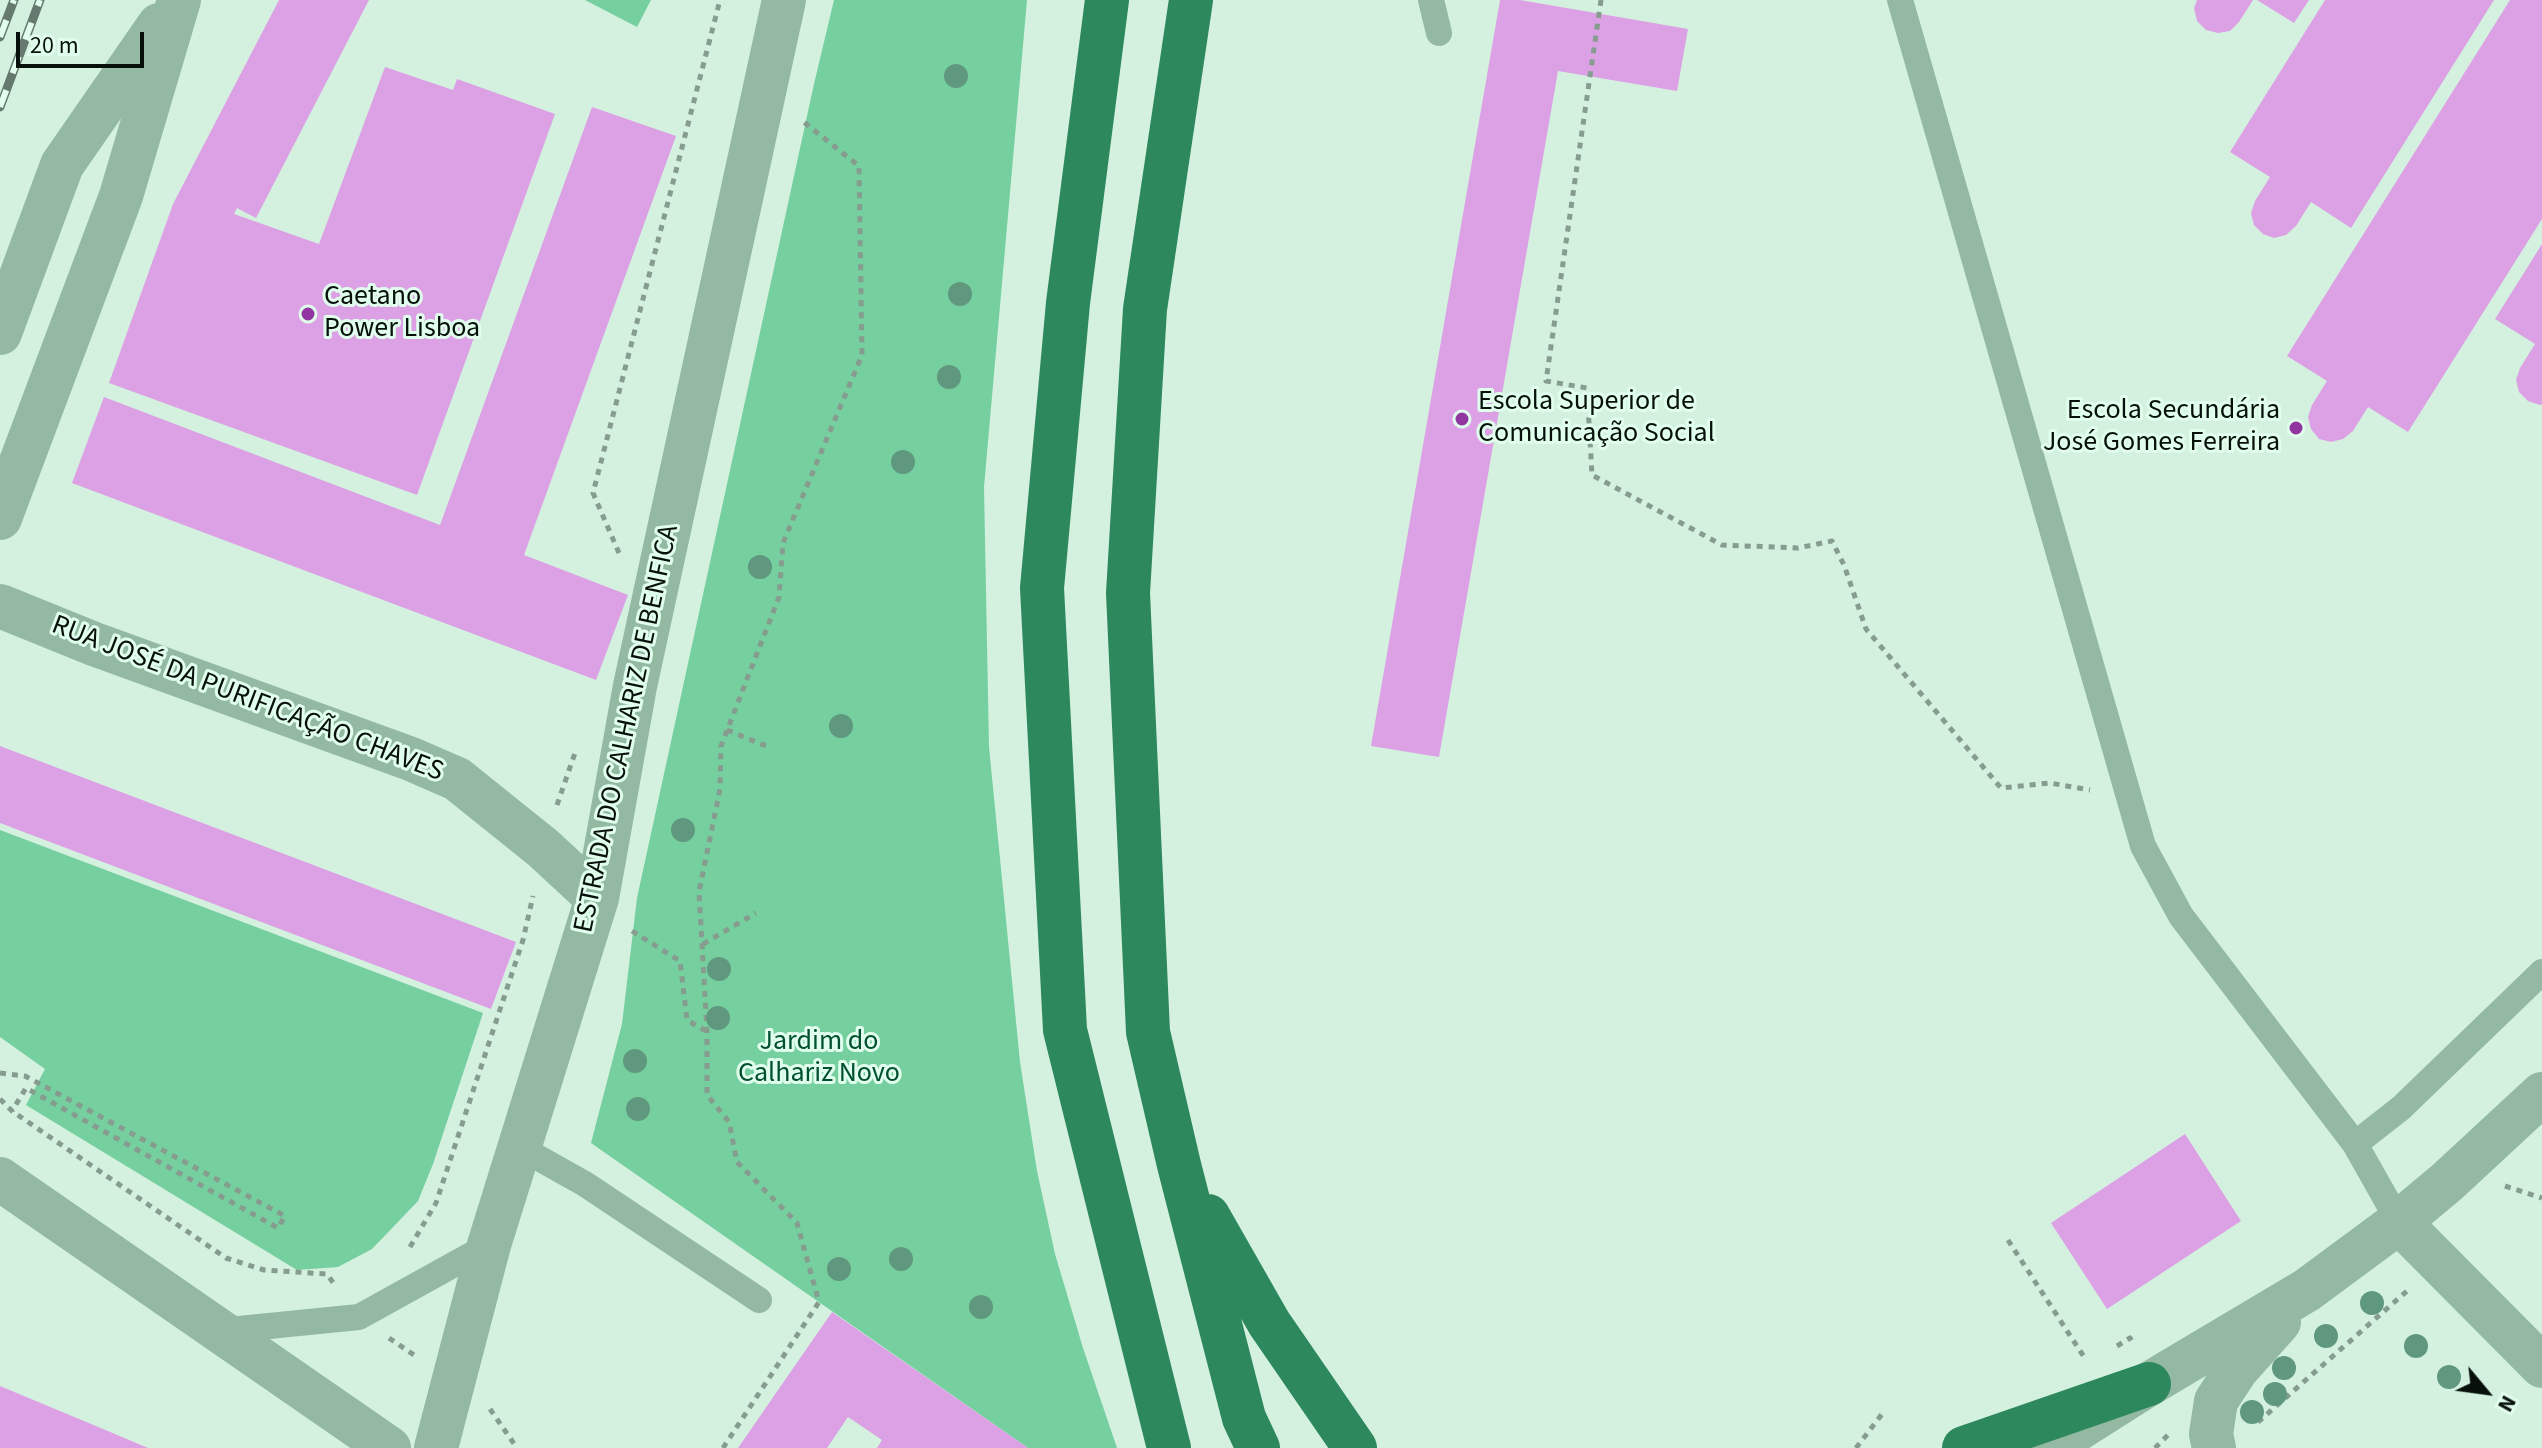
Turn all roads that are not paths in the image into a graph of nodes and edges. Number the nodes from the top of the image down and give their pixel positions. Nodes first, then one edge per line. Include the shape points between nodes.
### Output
1 (178, 0) edge
2 (784, 0) edge
3 (1191, 0) edge
4 (1431, 0) edge
5 (1900, 0) edge
6 (1103, 12) edge
7 (1439, 33) dead end
8 (0, 333) edge
9 (0, 518) edge
10 (0, 606) edge
11 (612, 913) junction
12 (2542, 972) edge
13 (2542, 1094) edge
14 (2355, 1144) junction
15 (519, 1147) junction
16 (1179, 1165) junction
17 (0, 1179) edge
18 (2399, 1222) junction
19 (489, 1245) junction
20 (2307, 1290) junction
21 (759, 1300) dead end
22 (218, 1331) junction
23 (2542, 1366) edge
24 (2149, 1384) junction
25 (1251, 1433) edge
26 (389, 1448) edge
27 (436, 1448) edge
28 (1169, 1448) edge
29 (1355, 1448) edge
30 (1964, 1448) edge
31 (2048, 1448) edge
32 (2214, 1448) edge

1 - 8 street via 62,165
1 - 9 street via 121,196
2 - 11 street, ESTRADA DO CALHARIZ DE BENFICA via 639,670
3 - 16 highway via 1145,309 1128,593 1148,1032
4 - 7 lane
5 - 14 lane via 2143,846 2181,916
6 - 28 highway via 1068,303 1042,588 1065,1030
10 - 11 street, RUA JOSÉ DA PURIFICAÇÃO CHAVES via 457,779 543,848
11 - 15 street, ESTRADA DO CALHARIZ DE BENFICA
12 - 14 lane via 2401,1108
13 - 18 street
14 - 18 lane
15 - 19 street, ESTRADA DO CALHARIZ DE BENFICA
15 - 21 lane via 585,1184
16 - 25 highway
16 - 29 highway via 1269,1323
17 - 22 street
18 - 20 street
18 - 23 street
19 - 22 lane via 359,1317
19 - 27 street, ESTRADA DO CALHARIZ DE BENFICA
20 - 24 street
20 - 32 street via 2237,1369 2216,1401
22 - 26 street
24 - 30 highway
24 - 31 street

